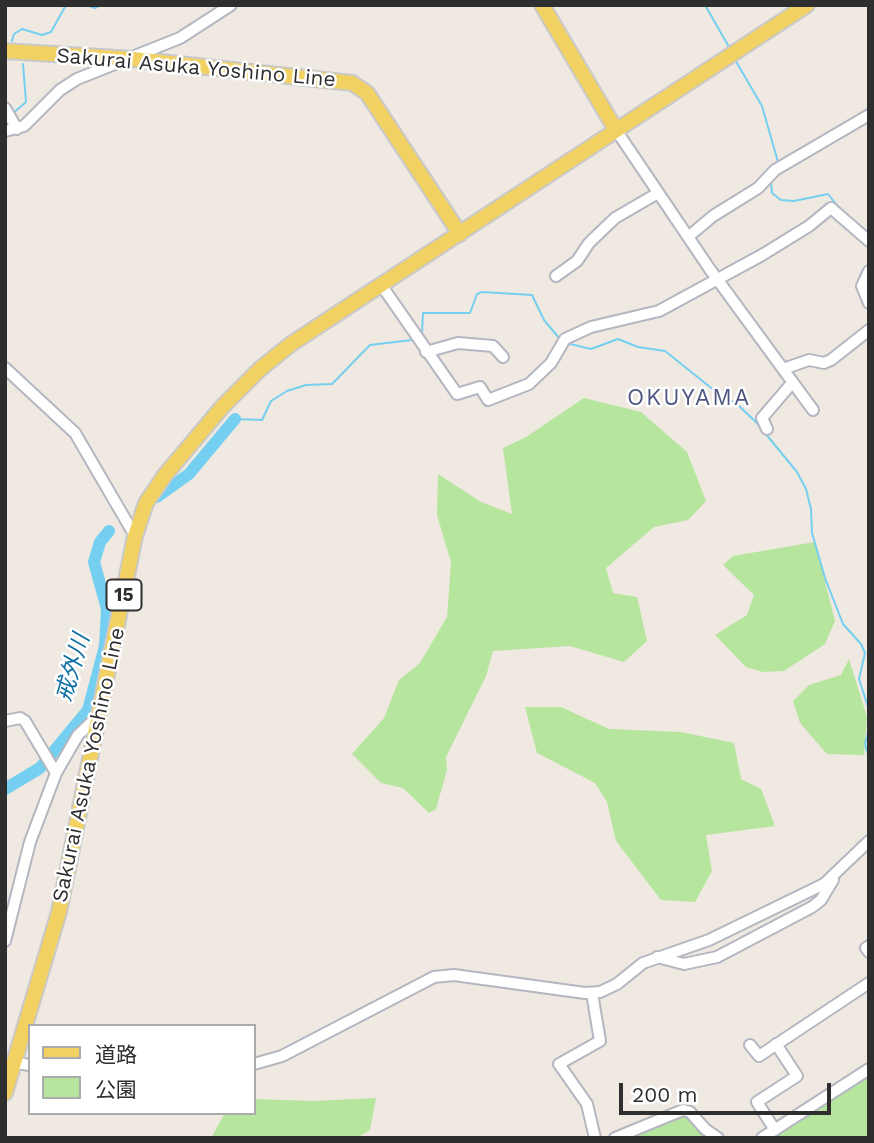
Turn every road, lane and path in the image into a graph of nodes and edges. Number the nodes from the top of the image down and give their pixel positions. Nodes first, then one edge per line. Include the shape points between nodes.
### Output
1 (231, 5) edge
2 (542, 5) edge
3 (807, 5) edge
4 (5, 51) edge
5 (133, 59) junction
6 (869, 115) edge
7 (9, 120) edge
8 (616, 130) junction
9 (658, 192) junction
10 (460, 234) junction
11 (688, 237) junction
12 (869, 241) edge
13 (869, 271) edge
14 (556, 276) dead end
15 (718, 279) junction
16 (382, 286) junction
17 (869, 303) edge
18 (869, 330) edge
19 (421, 344) junction
20 (503, 357) dead end
21 (5, 368) edge
22 (783, 369) junction
23 (792, 383) junction
24 (813, 410) dead end
25 (767, 429) dead end
26 (135, 536) junction
27 (101, 714) junction
28 (5, 721) edge
29 (56, 773) junction
30 (869, 841) edge
31 (834, 877) junction
32 (5, 941) edge
33 (869, 946) edge
34 (869, 952) edge
35 (656, 957) junction
36 (869, 983) edge
37 (592, 993) junction
38 (32, 1024) edge
39 (28, 1043) edge
40 (776, 1044) junction
41 (750, 1045) dead end
42 (256, 1063) edge
43 (23, 1064) edge
44 (869, 1069) edge
45 (5, 1093) edge
46 (775, 1130) junction
47 (595, 1138) edge
48 (615, 1138) edge
49 (718, 1138) edge
50 (762, 1138) edge

1 - 5 street via 180,38
2 - 8 main road
3 - 8 main road
4 - 5 main road, Sakurai Asuka Yoshino Line
5 - 7 street via 77,79 31,121
5 - 10 main road, Sakurai Asuka Yoshino Line via 352,83 367,93
6 - 11 street via 780,167
8 - 9 street
8 - 10 main road
9 - 11 street
9 - 14 street via 615,218 577,261
10 - 16 main road, Sakurai Asuka Yoshino Line / 15
11 - 15 street
12 - 15 street via 831,208 809,226
13 - 17 street via 862,286
15 - 19 street via 659,312 591,327 563,341 551,363 529,384 488,400 481,387 457,394
15 - 22 street
16 - 19 street
16 - 26 main road, Sakurai Asuka Yoshino Line / 15 via 290,344 223,406 146,503
18 - 22 street via 831,360 809,360
19 - 20 street via 493,346
21 - 26 street via 75,433
22 - 23 street
23 - 24 street
23 - 25 street via 762,418
26 - 27 main road, Sakurai Asuka Yoshino Line / 15
27 - 29 street via 78,735
27 - 38 main road, Sakurai Asuka Yoshino Line / 15
28 - 29 street via 25,721
29 - 32 street via 30,842
30 - 31 street
31 - 35 street via 709,940
31 - 35 street via 812,907 717,957 684,964
33 - 34 street
35 - 37 street via 617,984
36 - 40 street
37 - 42 street via 454,975 434,977 282,1056
37 - 47 street via 600,1041 559,1064 587,1104
39 - 43 main road, Sakurai Asuka Yoshino Line / 15
40 - 41 street via 759,1056
40 - 46 street via 797,1076 757,1102
43 - 45 main road, Sakurai Asuka Yoshino Line / 15
44 - 46 street
46 - 50 street
48 - 49 street via 683,1110

